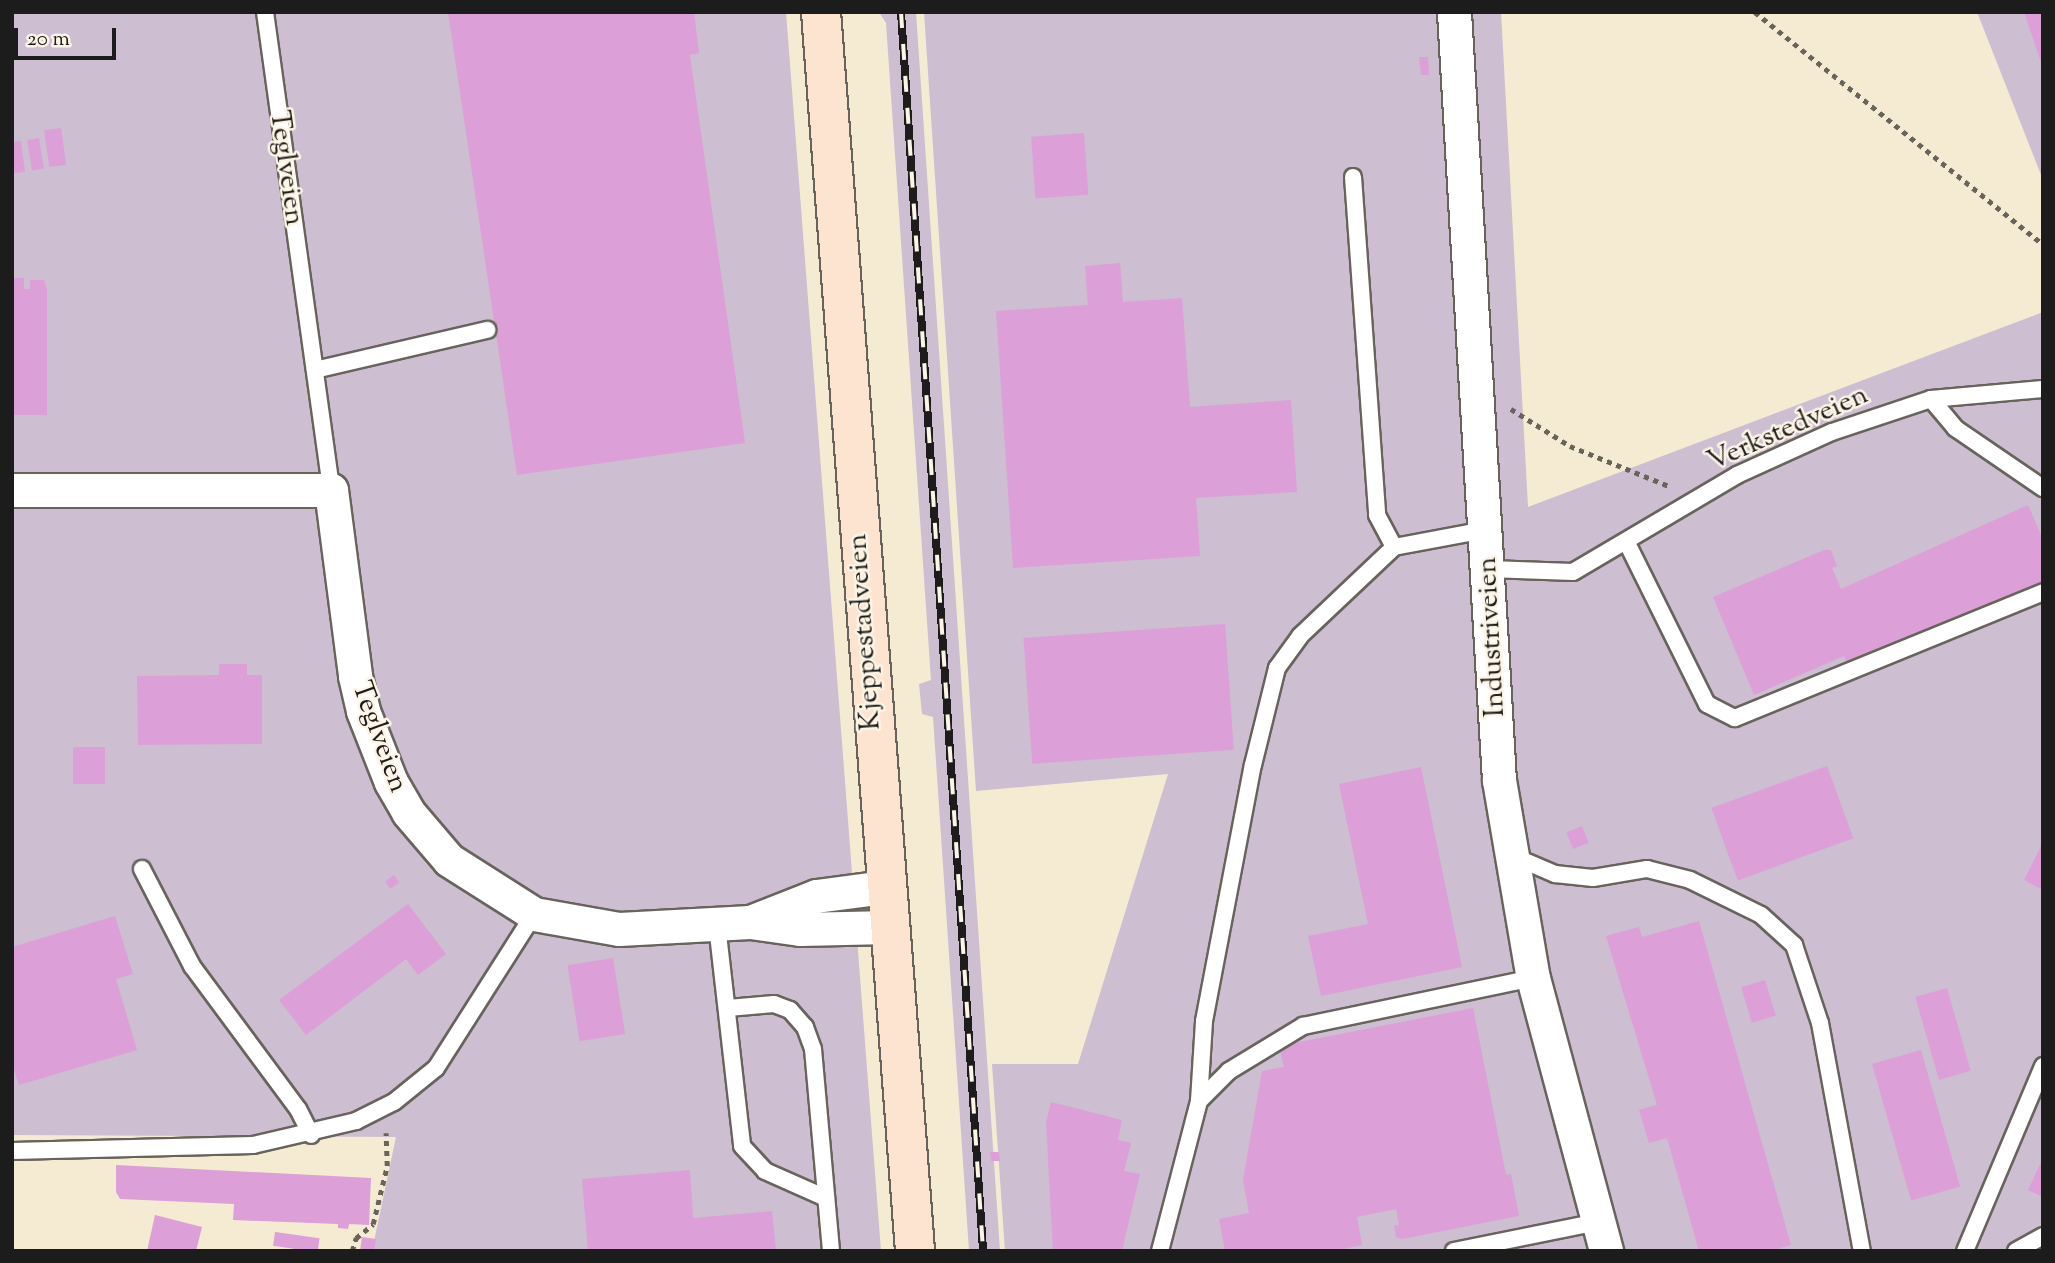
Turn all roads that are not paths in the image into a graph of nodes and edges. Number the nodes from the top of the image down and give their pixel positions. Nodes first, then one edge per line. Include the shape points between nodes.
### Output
1 (265, 12) edge
2 (821, 12) edge
3 (1454, 12) edge
4 (1353, 177) dead end
5 (487, 330) dead end
6 (315, 370) junction
7 (2043, 389) edge
8 (1931, 399) junction
9 (2043, 488) edge
10 (12, 490) edge
11 (331, 490) junction
12 (1485, 530) junction
13 (1627, 543) junction
14 (1394, 547) junction
15 (1489, 569) junction
16 (2043, 592) edge
17 (1511, 855) junction
18 (142, 869) dead end
19 (885, 887) junction
20 (534, 914) junction
21 (750, 922) junction
22 (717, 925) junction
23 (888, 927) junction
24 (1533, 978) junction
25 (728, 1008) junction
26 (2043, 1066) edge
27 (1199, 1101) junction
28 (311, 1135) junction
29 (12, 1151) edge
30 (826, 1198) junction
31 (1602, 1236) edge
32 (2043, 1236) edge
33 (831, 1251) edge
34 (915, 1251) edge
35 (1160, 1251) edge
36 (1454, 1251) edge
37 (1862, 1251) edge
38 (1965, 1251) edge
39 (2016, 1251) edge

1 - 6 lane, Teglveien
2 - 19 main road, Kjeppestadveien
3 - 12 street, Industriveien
4 - 14 lane via 1377,515
5 - 6 lane
6 - 11 lane, Teglveien
7 - 8 lane, Verkstedveien
8 - 9 lane via 1955,428
8 - 13 lane, Verkstedveien via 1832,432 1737,475
10 - 11 street
11 - 20 street, Teglveien via 355,676 363,711 391,782 408,812 449,860
12 - 14 lane
12 - 15 street, Industriveien
13 - 15 lane, Verkstedveien via 1573,572
13 - 16 lane via 1707,704 1735,718
14 - 27 lane via 1300,636 1277,668 1253,765 1204,1021
15 - 17 street, Industriveien via 1499,780
17 - 24 street, Industriveien
17 - 37 lane via 1555,874 1593,878 1647,869 1690,880 1761,915 1794,945 1820,1023
18 - 28 lane via 192,966 298,1109
19 - 21 street, Teglveien via 816,896
19 - 23 main road, Kjeppestadveien
20 - 22 street, Teglveien via 591,927
20 - 28 lane via 436,1068 381,1108
21 - 22 street, Teglveien
21 - 23 street, Teglveien via 800,929
22 - 25 lane
23 - 34 main road, Kjeppestadveien
24 - 27 lane via 1303,1026 1229,1071
24 - 31 street, Industriveien
25 - 30 lane via 742,1146 765,1171
25 - 30 lane via 774,1004 790,1010 805,1027 813,1049
26 - 38 lane
27 - 35 lane
28 - 29 lane via 253,1144
30 - 33 lane
31 - 36 lane
32 - 39 lane

